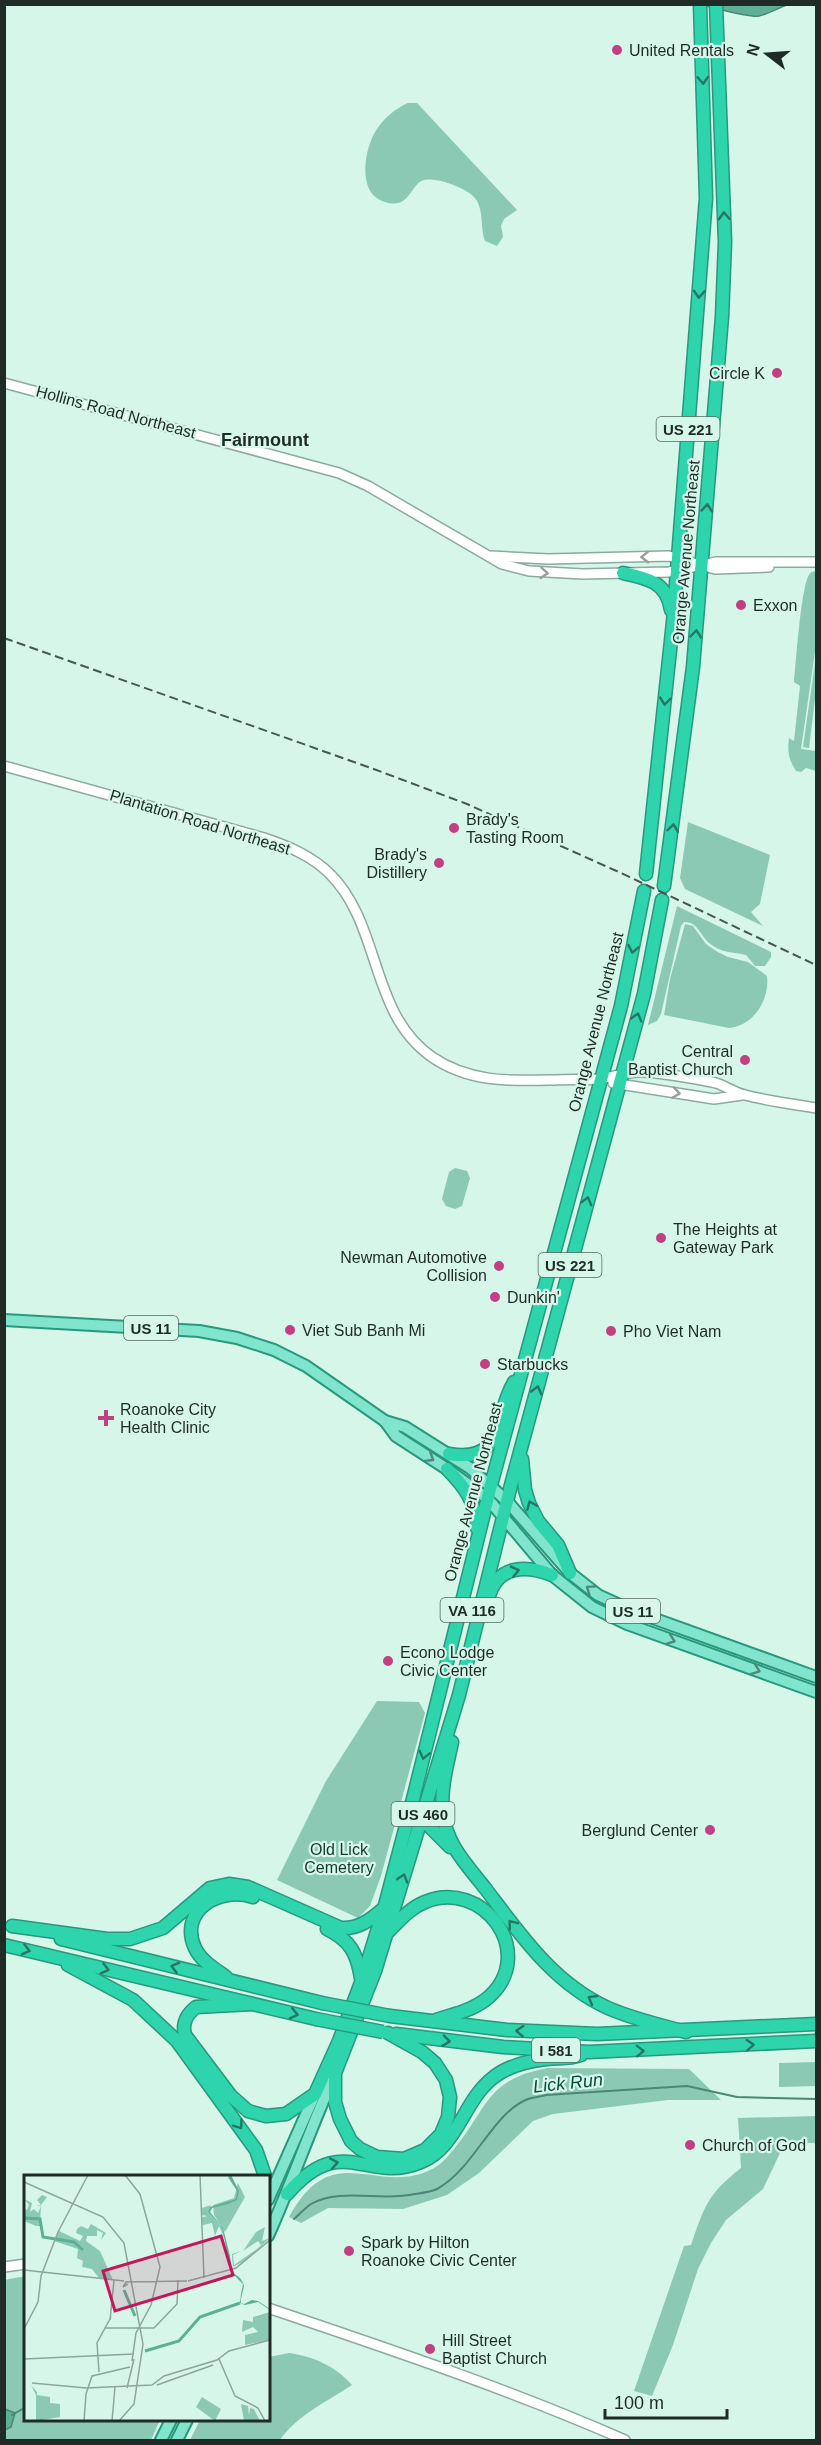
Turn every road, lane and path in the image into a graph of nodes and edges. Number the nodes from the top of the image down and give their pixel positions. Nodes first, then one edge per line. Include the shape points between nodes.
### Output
1 (700, 4) edge
2 (716, 4) edge
3 (4, 383) edge
4 (489, 556) junction
5 (816, 563) edge
6 (678, 565) junction
7 (702, 566) junction
8 (623, 573) junction
9 (673, 622) junction
10 (4, 766) edge
11 (646, 874) dead end
12 (664, 886) dead end
13 (644, 891) dead end
14 (662, 900) dead end
15 (599, 1079) junction
16 (620, 1079) junction
17 (742, 1095) junction
18 (816, 1108) edge
19 (4, 1320) edge
20 (522, 1368) junction
21 (385, 1421) junction
22 (522, 1446) junction
23 (449, 1454) junction
24 (447, 1469) junction
25 (491, 1485) junction
26 (488, 1499) junction
27 (502, 1505) junction
28 (477, 1538) junction
29 (570, 1573) junction
30 (552, 1575) junction
31 (474, 1633) junction
32 (816, 1677) edge
33 (816, 1692) edge
34 (459, 1695) junction
35 (454, 1711) junction
36 (422, 1818) junction
37 (460, 1856) junction
38 (384, 1909) junction
39 (8, 1925) edge
40 (386, 1934) junction
41 (4, 1945) edge
42 (48, 1955) junction
43 (362, 1980) junction
44 (231, 1981) junction
45 (252, 2004) junction
46 (430, 2022) junction
47 (816, 2024) edge
48 (686, 2032) junction
49 (385, 2033) junction
50 (816, 2041) edge
51 (589, 2052) junction
52 (335, 2073) junction
53 (315, 2094) junction
54 (265, 2175) edge
55 (287, 2194) junction
56 (270, 2195) edge
57 (270, 2232) edge
58 (24, 2264) edge
59 (4, 2267) edge
60 (270, 2309) edge
61 (170, 2421) edge
62 (186, 2421) edge
63 (161, 2440) edge
64 (177, 2440) edge
65 (626, 2440) edge

1 -> 6 highway, Orange Avenue Northeast / US 221 via 706,198
7 -> 2 highway, Orange Avenue Northeast / US 221 via 725,242
3 - 4 main road, Hollins Road Northeast via 339,473
6 -> 4 main road, Hollins Road Northeast via 669,556 542,560
4 -> 8 main road, Hollins Road Northeast via 502,564 545,573
5 - 7 main road, Hollins Road Northeast via 716,562
6 - 7 main road, Hollins Road Northeast
6 - 8 main road, Hollins Road Northeast
6 - 9 highway, Orange Avenue Northeast / US 221
12 -> 7 highway, Orange Avenue Northeast / US 221
8 - 9 highway via 648,578 661,586 670,603
9 -> 11 highway, Orange Avenue Northeast / US 221
10 - 15 main road, Plantation Road Northeast via 264,838 304,854 331,875 348,897 392,1011 414,1041 433,1058 463,1073 492,1080
13 -> 15 highway, Orange Avenue Northeast / US 221 via 621,1006
16 -> 14 highway, US 221 via 644,994
15 - 16 main road, Plantation Road Northeast
15 - 20 highway, Orange Avenue Northeast / US 221
16 -> 17 main road via 714,1099
16 - 17 main road via 639,1072 717,1083
22 -> 16 highway, US 221
17 - 18 main road
19 - 21 main road, US 11 via 199,1331 237,1338 306,1366
20 - 23 highway via 506,1395 491,1445 480,1454
20 - 25 highway, Orange Avenue Northeast / US 221
21 - 23 main road, US 11 via 405,1427
21 -> 24 main road, US 11 via 396,1436
22 - 27 highway, US 221
29 -> 22 highway via 558,1545 528,1503
23 - 25 main road, US 11
24 - 26 main road, US 11
24 - 28 highway via 473,1503
25 - 26 highway, Orange Avenue Northeast / US 221
25 - 27 main road, US 11
26 - 27 main road, US 11
26 - 28 highway, Orange Avenue Northeast / US 460
27 - 29 main road, US 11
27 - 30 main road, US 11
27 - 31 highway, US 460
27 - 35 highway, VA 116 via 452,1692
28 -> 38 highway, Orange Avenue Northeast / US 460
32 -> 29 main road, US 11 via 617,1605
31 -> 30 highway, VA 116 via 491,1587 501,1575 519,1568
30 -> 33 main road, US 11 via 575,1596 606,1615
31 - 34 highway, US 460
34 - 35 highway, US 460
34 - 37 highway via 442,1797 445,1826
35 - 36 highway, US 460
36 - 37 highway
40 -> 36 highway, US 460
48 -> 37 highway via 609,2008 562,1979 532,1949
38 - 39 highway via 364,1924 341,1928 248,1887 229,1884 210,1888 163,1928 130,1939
38 - 43 highway, Orange Avenue Northeast / US 460
44 -> 39 highway, I 581
40 - 46 highway via 416,1907 441,1898 472,1902 500,1927 507,1956 495,1990 474,2007
40 - 52 highway, US 460 via 364,2003
41 -> 42 highway, I 581
42 -> 45 highway, I 581
42 -> 54 highway via 118,1990 165,2028 256,2150
43 - 44 highway via 354,1951 339,1935 251,1896 230,1893 201,1908 192,1932 200,1955
43 - 53 highway, Orange Avenue Northeast / US 460
44 - 46 highway, I 581, bridge via 322,2003
45 -> 49 highway, I 581, bridge
45 - 53 highway via 196,2007 184,2023 188,2041 231,2096 248,2111 266,2116 286,2114
48 -> 46 highway, I 581 via 553,2033
47 - 48 highway, I 581
49 -> 51 highway, I 581
49 - 52 highway via 429,2057 442,2071 450,2107 446,2126 435,2143 404,2159 387,2159 370,2154 351,2141 337,2112
51 -> 50 highway, I 581
55 -> 51 highway via 305,2174 333,2162 399,2168 422,2162 443,2147 476,2094 495,2076 517,2065 569,2059
52 - 55 main road, US 460
53 - 56 main road, US 460
55 - 57 main road, US 460
58 - 59 main road
60 - 65 main road via 452,2370
61 - 63 main road
62 - 64 main road

